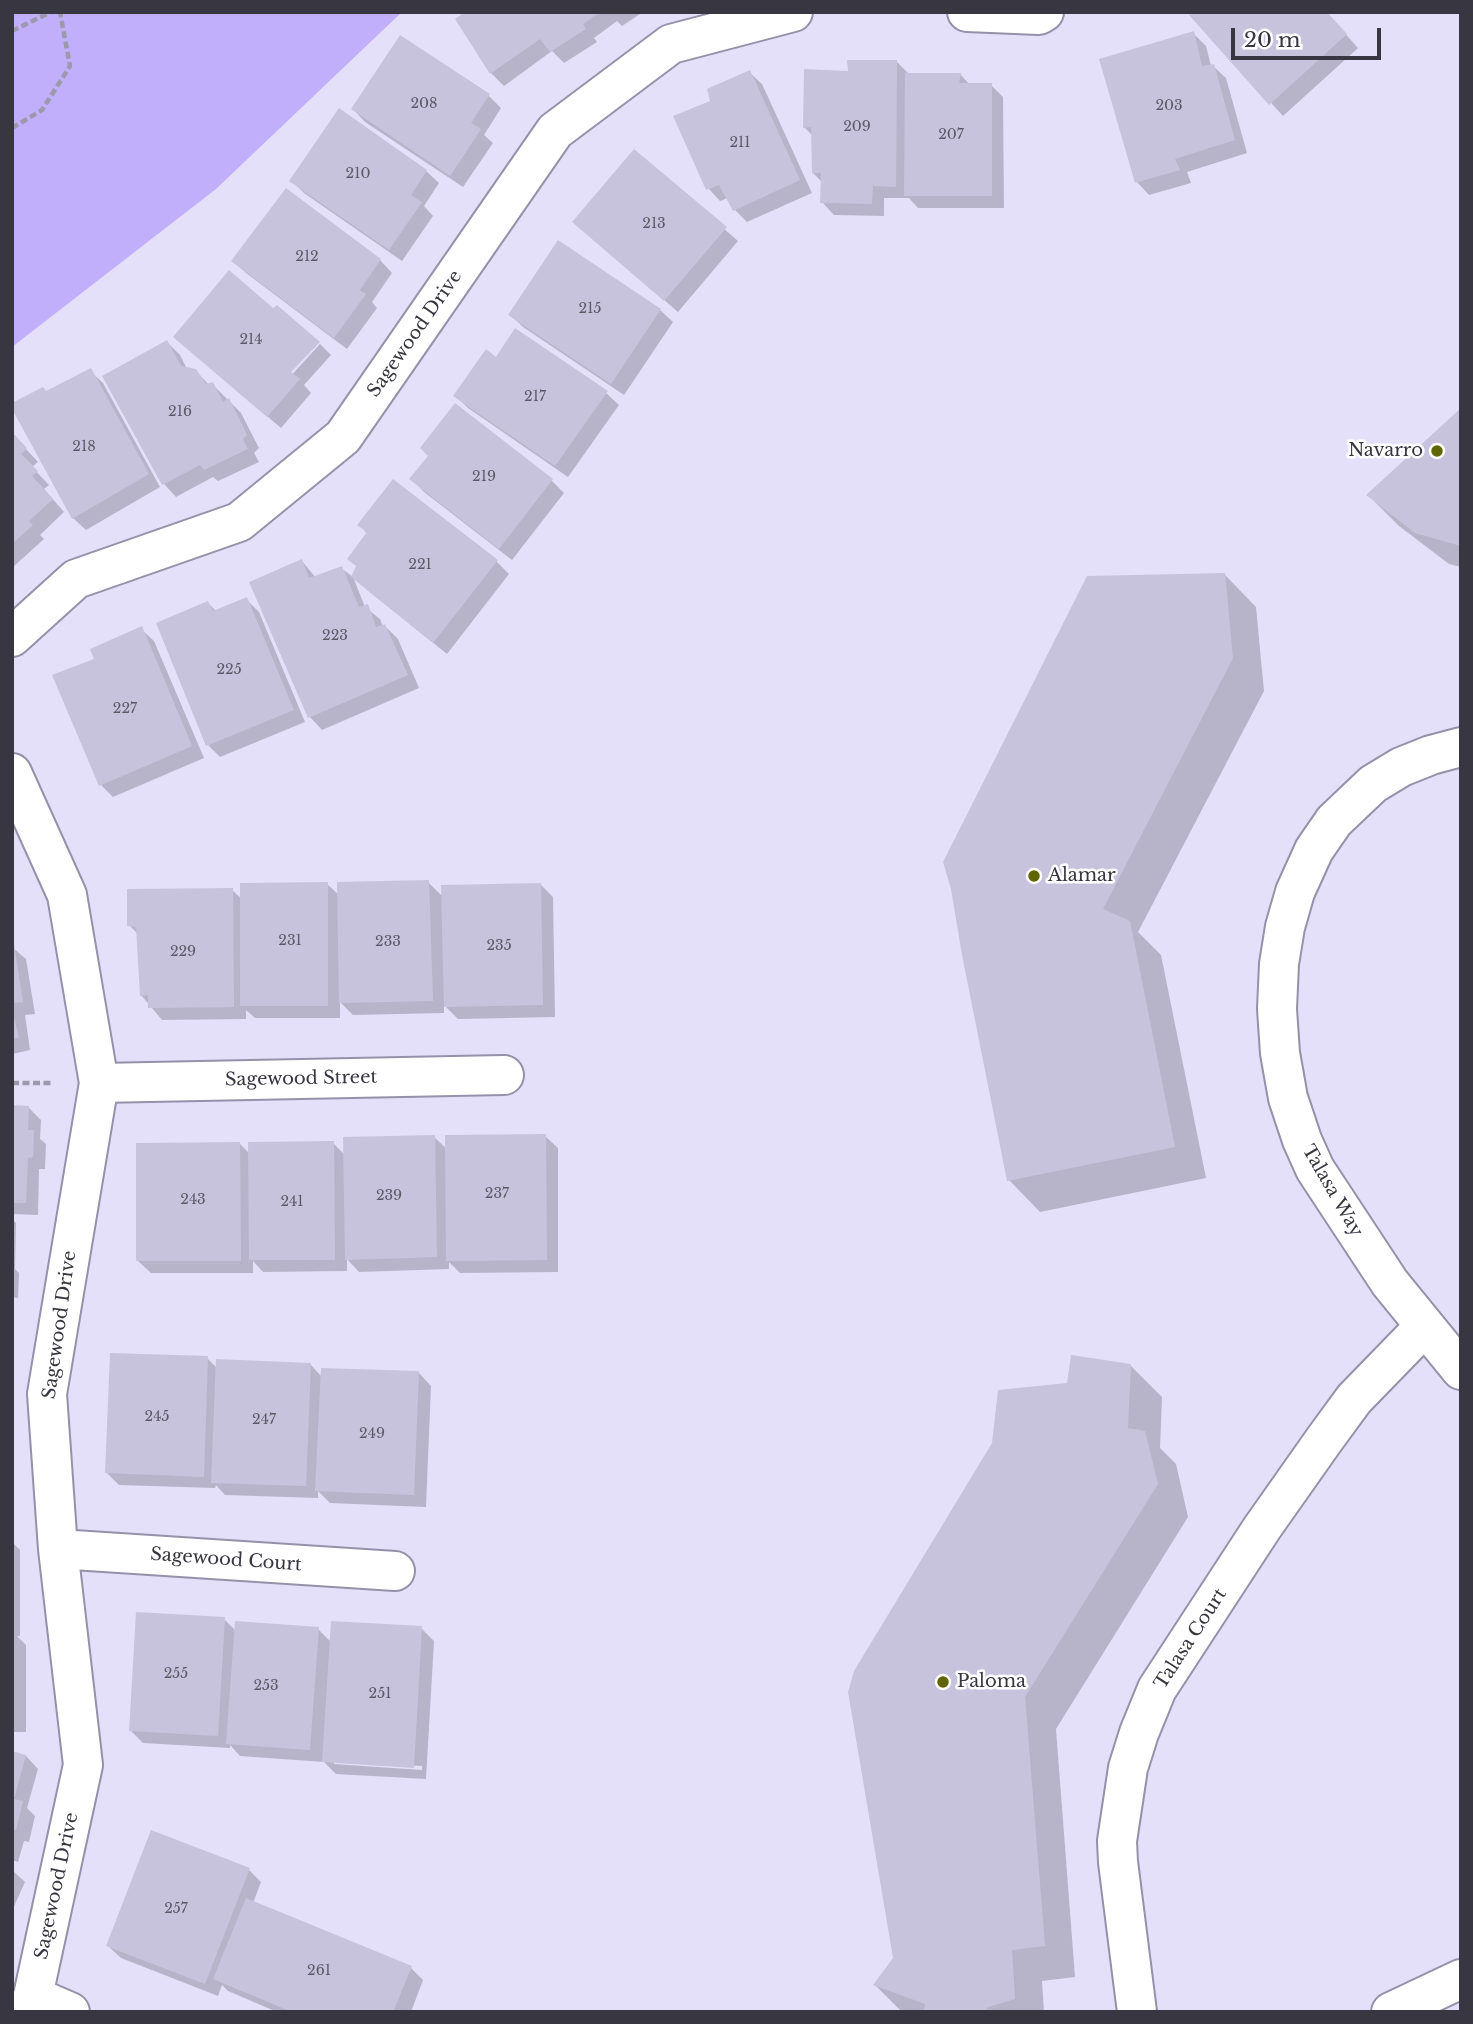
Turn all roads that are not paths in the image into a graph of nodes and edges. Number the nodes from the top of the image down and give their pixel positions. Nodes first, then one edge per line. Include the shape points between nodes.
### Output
1 (793, 12) edge
2 (967, 12) edge
3 (1044, 12) edge
4 (12, 637) edge
5 (1461, 747) edge
6 (12, 772) edge
7 (504, 1075) dead end
8 (99, 1083) junction
9 (1424, 1327) junction
10 (1461, 1370) edge
11 (58, 1549) junction
12 (395, 1571) dead end
13 (1461, 1979) edge
14 (30, 2004) edge
15 (70, 2012) edge
16 (1137, 2012) edge
17 (1391, 2012) edge

1 - 4 street, Sagewood Drive via 671,44 555,131 343,438 239,522 76,579
2 - 3 street
5 - 9 street, Talasa Way via 1401,767 1373,784 1335,821 1314,849 1295,892 1279,964 1280,1054 1302,1140 1377,1265
6 - 8 street, Sagewood Drive via 67,895
7 - 8 street, Sagewood Street
8 - 11 street, Sagewood Drive via 47,1394
9 - 10 street, Talasa Way
9 - 16 street, Talasa Court via 1354,1399 1262,1528 1157,1689 1128,1768 1117,1841
11 - 12 street, Sagewood Court
11 - 14 street, Sagewood Drive via 83,1765
13 - 17 street
14 - 15 street

